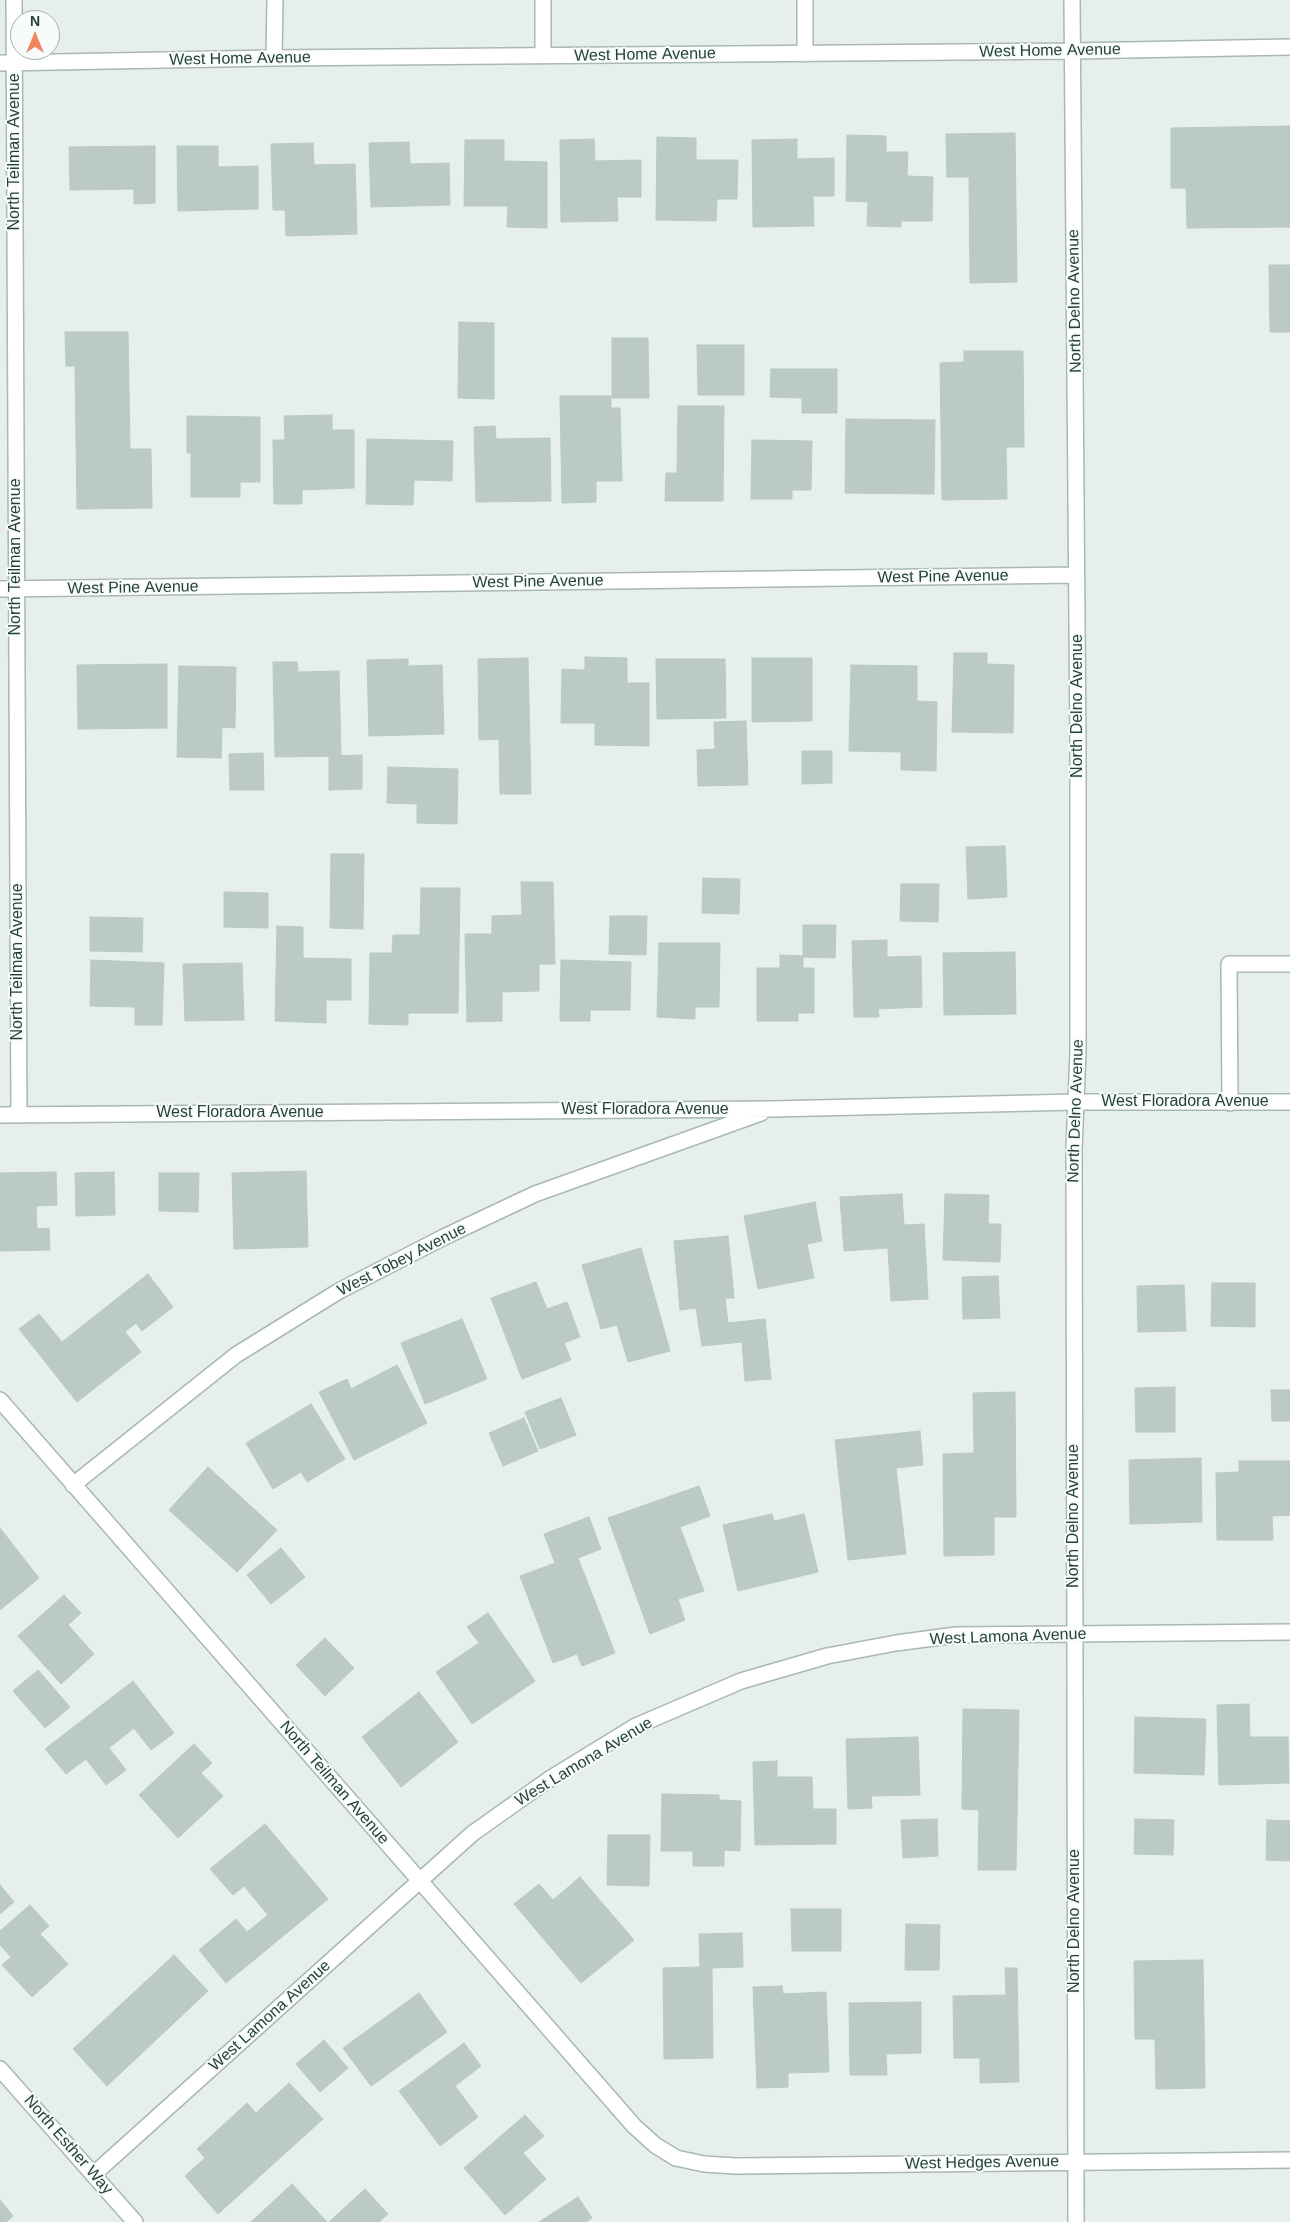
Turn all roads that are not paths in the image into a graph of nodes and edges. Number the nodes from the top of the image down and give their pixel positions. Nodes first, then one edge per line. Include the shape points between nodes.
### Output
1 (14, 0) edge
2 (275, 0) edge
3 (543, 0) edge
4 (805, 0) edge
5 (1072, 0) edge
6 (1290, 47) edge
7 (1072, 51) junction
8 (805, 54) junction
9 (543, 56) junction
10 (274, 58) junction
11 (7, 63) edge
12 (1076, 575) junction
13 (0, 589) edge
14 (16, 589) junction
15 (1290, 964) edge
16 (1076, 1102) junction
17 (1290, 1102) edge
18 (1230, 1103) junction
19 (772, 1109) junction
20 (19, 1114) junction
21 (0, 1115) edge
22 (0, 1400) edge
23 (73, 1485) junction
24 (1290, 1632) edge
25 (1074, 1634) junction
26 (420, 1882) junction
27 (0, 2069) edge
28 (676, 2158) joint
29 (1290, 2160) edge
30 (1076, 2162) junction
31 (94, 2174) junction
32 (135, 2222) edge
33 (1076, 2222) edge

1 - 11 street, North Teilman Avenue
2 - 10 street
3 - 9 street
4 - 8 street
5 - 7 street, North Delno Avenue
6 - 7 street, West Home Avenue
7 - 8 street, West Home Avenue
7 - 12 street, North Delno Avenue
8 - 9 street, West Home Avenue
9 - 10 street, West Home Avenue
10 - 11 street, West Home Avenue
11 - 14 street, North Teilman Avenue
12 - 14 street, West Pine Avenue
12 - 16 street, North Delno Avenue
13 - 14 street, West Pine Avenue
14 - 20 street, North Teilman Avenue
15 - 18 street via 1229,964
16 - 18 street, West Floradora Avenue
16 - 19 street, West Floradora Avenue
16 - 25 street, North Delno Avenue
17 - 18 street, West Floradora Avenue
19 - 20 street, West Floradora Avenue
19 - 23 street, West Tobey Avenue via 535,1194 339,1291 236,1355
20 - 21 street, West Floradora Avenue
22 - 23 street, North Teilman Avenue
23 - 26 street, North Teilman Avenue
24 - 25 street, West Lamona Avenue
25 - 26 street, West Lamona Avenue via 956,1635 896,1643 827,1656 741,1681 636,1726 548,1780 473,1833
25 - 30 street, North Delno Avenue
26 - 28 street, North Teilman Avenue via 634,2126
26 - 31 street, West Lamona Avenue
27 - 31 street, North Esther Way
28 - 30 street, West Hedges Avenue via 736,2166
29 - 30 street, West Hedges Avenue
30 - 33 street, North Delno Avenue
31 - 32 street, North Esther Way

